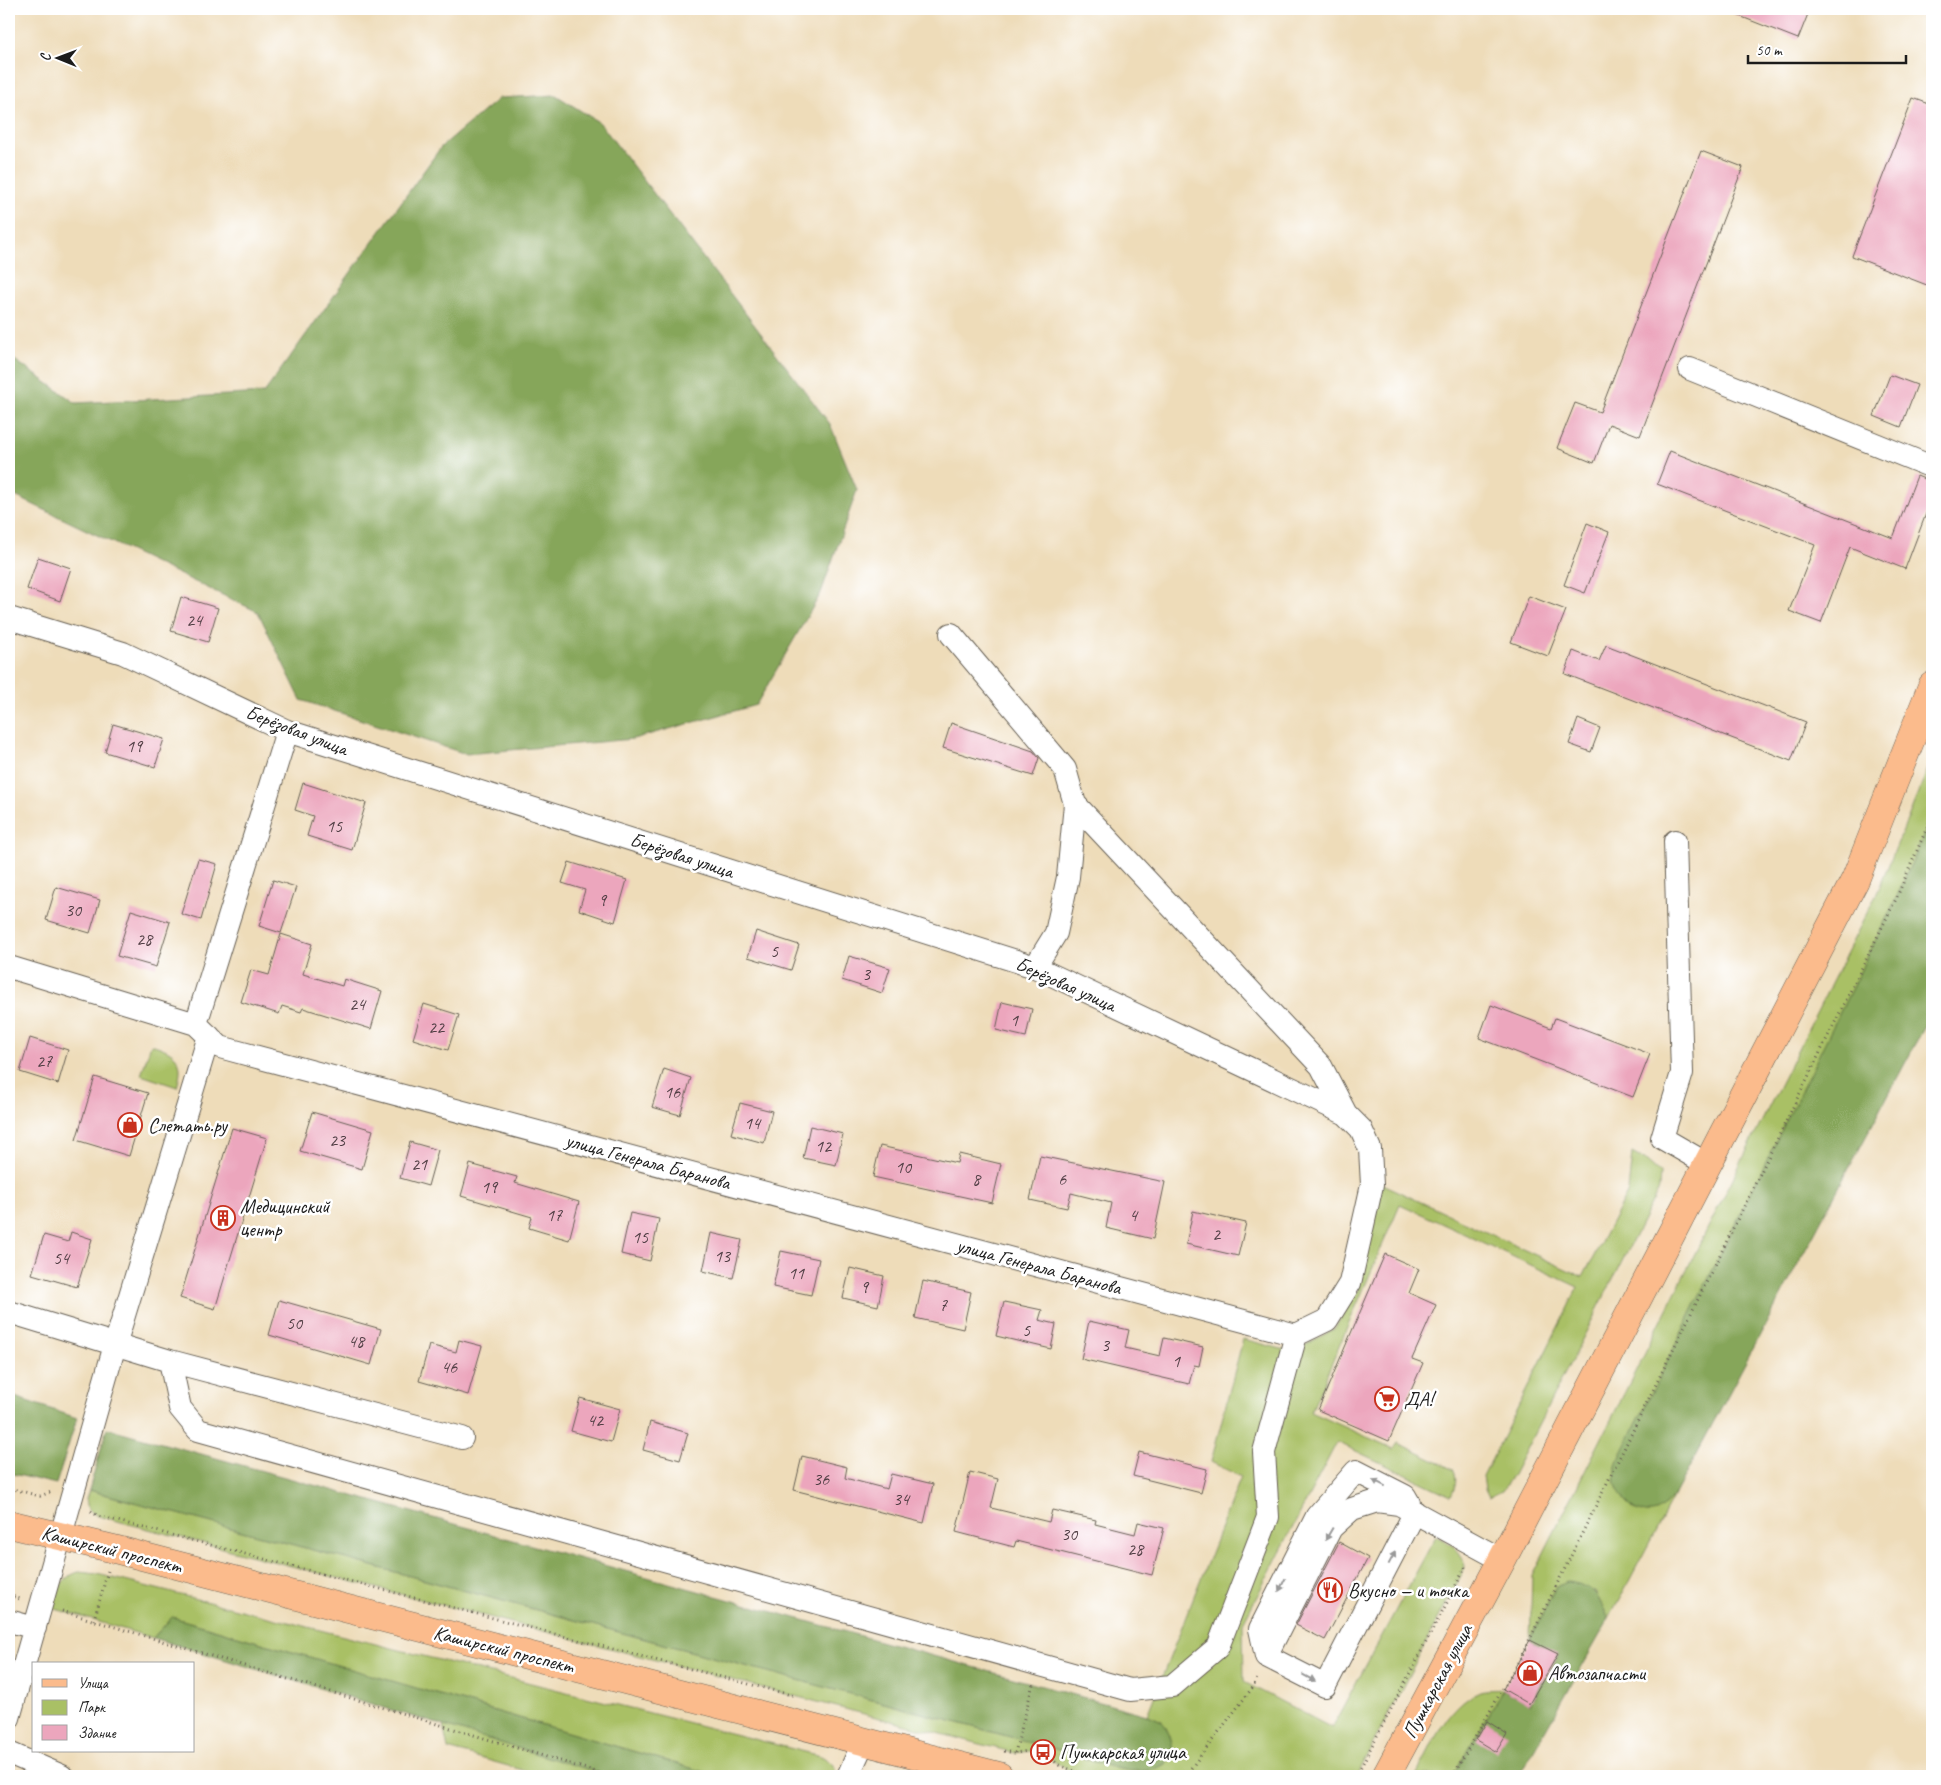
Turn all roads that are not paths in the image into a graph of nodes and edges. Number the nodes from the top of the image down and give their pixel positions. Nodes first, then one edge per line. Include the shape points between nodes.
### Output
1 (1690, 369) dead end
2 (1932, 467) edge
3 (9, 618) edge
4 (952, 634) dead end
5 (1932, 686) edge
6 (287, 731) junction
7 (1075, 804) junction
8 (1674, 841) dead end
9 (9, 967) edge
10 (1035, 967) junction
11 (202, 1030) junction
12 (1346, 1114) junction
13 (1707, 1164) junction
14 (9, 1312) edge
15 (1296, 1335) junction
16 (115, 1345) junction
17 (170, 1361) junction
18 (462, 1438) dead end
19 (1415, 1512) junction
20 (9, 1524) edge
21 (61, 1537) junction
22 (1502, 1560) junction
23 (9, 1621) edge
24 (35, 1628) junction
25 (1266, 1656) junction
26 (9, 1718) edge
27 (864, 1741) junction
28 (9, 1753) edge
29 (62, 1776) edge
30 (848, 1776) edge
31 (1000, 1776) edge
32 (1386, 1776) edge

1 - 2 street
3 - 6 street, Берёзовая улица via 124,653
4 - 7 street via 1065,769
5 - 13 main road, Пушкарская улица via 1855,880
6 - 10 street, Берёзовая улица
6 - 11 street
7 - 10 street via 1068,877 1056,933
7 - 12 street via 1321,1066
8 - 13 street via 1682,1073 1662,1138
9 - 11 street, улица Генерала Баранова
10 - 12 street, Берёзовая улица
11 - 15 street, улица Генерала Баранова via 220,1047
11 - 16 street
12 - 15 street via 1361,1129 1370,1149 1372,1185 1350,1283 1327,1320
13 - 22 main road, Пушкарская улица
14 - 16 street
15 - 17 street via 1264,1452 1268,1517 1218,1647 1172,1686 1130,1690 198,1430 180,1408
16 - 17 street
16 - 21 street
17 - 18 street
19 - 22 street
19 -> 25 street via 1399,1504 1377,1501 1352,1509 1331,1528
25 -> 19 street via 1325,1686
19 -> 25 street via 1405,1496 1356,1471 1317,1516 1260,1629
20 - 21 main road, Каширский проспект
21 - 24 street
21 - 27 main road, Каширский проспект
22 - 32 main road, Пушкарская улица
23 - 24 street
24 - 26 street
27 - 30 street
27 - 31 main road, Каширский проспект
28 - 29 street

